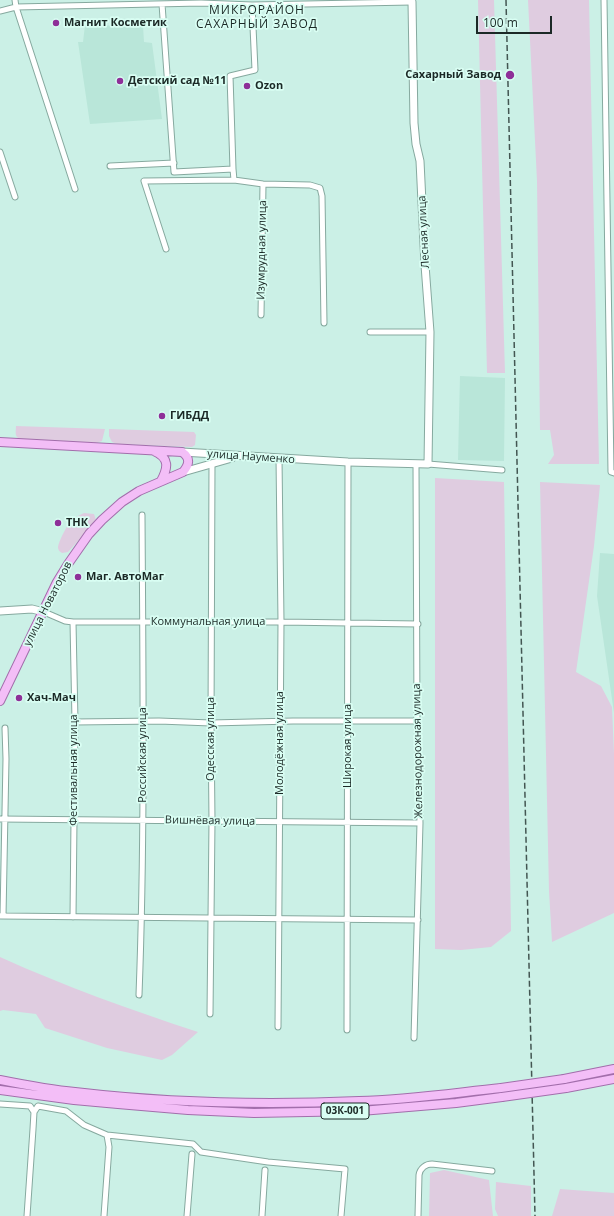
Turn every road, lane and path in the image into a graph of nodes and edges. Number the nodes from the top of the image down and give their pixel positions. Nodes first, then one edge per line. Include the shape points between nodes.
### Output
1 (15, 0) edge
2 (604, 0) edge
3 (412, 1) edge
4 (201, 2) edge
5 (307, 2) edge
6 (162, 4) junction
7 (252, 5) junction
8 (16, 7) junction
9 (0, 11) edge
10 (0, 152) edge
11 (174, 162) junction
12 (110, 166) dead end
13 (233, 169) junction
14 (234, 180) junction
15 (263, 184) junction
16 (75, 189) dead end
17 (15, 197) dead end
18 (166, 248) dead end
19 (261, 315) dead end
20 (324, 323) dead end
21 (370, 332) dead end
22 (430, 332) junction
23 (0, 442) edge
24 (182, 452) junction
25 (237, 456) junction
26 (166, 457) junction
27 (279, 458) junction
28 (348, 462) junction
29 (212, 463) junction
30 (416, 464) junction
31 (428, 464) junction
32 (502, 470) dead end
33 (183, 472) junction
34 (614, 473) edge
35 (161, 481) junction
36 (142, 515) dead end
37 (0, 611) edge
38 (44, 612) junction
39 (72, 622) junction
40 (142, 622) junction
41 (211, 622) junction
42 (281, 622) junction
43 (349, 623) junction
44 (418, 624) junction
45 (0, 701) edge
46 (280, 721) junction
47 (417, 721) junction
48 (75, 722) junction
49 (143, 722) junction
50 (348, 722) junction
51 (211, 723) junction
52 (5, 728) dead end
53 (2, 819) edge
54 (74, 820) junction
55 (142, 820) junction
56 (212, 821) junction
57 (280, 821) junction
58 (349, 822) junction
59 (420, 823) junction
60 (1, 916) edge
61 (73, 917) junction
62 (142, 918) junction
63 (211, 918) junction
64 (279, 918) junction
65 (348, 918) junction
66 (418, 920) junction
67 (139, 995) dead end
68 (210, 1014) dead end
69 (278, 1027) dead end
70 (347, 1030) dead end
71 (414, 1038) dead end
72 (614, 1069) edge
73 (614, 1079) edge
74 (0, 1080) edge
75 (0, 1090) edge
76 (0, 1104) edge
77 (34, 1112) junction
78 (107, 1135) junction
79 (192, 1154) dead end
80 (265, 1170) dead end
81 (492, 1171) dead end
82 (27, 1216) edge
83 (104, 1216) edge
84 (187, 1216) edge
85 (262, 1216) edge
86 (341, 1216) edge
87 (418, 1216) edge

1 - 8 street
2 - 34 street via 611,472
3 - 5 street
3 - 22 street, Лесная улица via 414,122 420,161
4 - 6 street
4 - 7 street
5 - 7 street
6 - 8 street
6 - 11 street
7 - 13 street via 255,70 230,76
8 - 9 street
8 - 16 street
10 - 17 street
11 - 12 street
11 - 13 street via 174,172
13 - 14 street
14 - 15 street
14 - 18 street via 144,181
15 - 19 street, Изумрудная улица
15 - 20 street via 310,185 320,188
21 - 22 street
22 - 31 street, Лесная улица
23 - 26 main road via 154,450
24 - 25 street, улица Науменко
24 - 26 main road, улица Науменко
24 - 33 main road via 189,460
25 - 27 street, улица Науменко
25 - 29 street, улица Новаторов
26 - 33 main road via 174,470
26 - 35 main road via 166,468
27 - 28 street, улица Науменко
27 - 42 street, Молодёжная улица
28 - 30 street, улица Науменко
28 - 43 street, Широкая улица
29 - 33 street, улица Новаторов
29 - 41 street, Одесская улица
30 - 31 street, улица Науменко
30 - 44 street, Железнодорожная улица
31 - 32 street, улица Науменко
33 - 35 main road, улица Новаторов
35 - 38 main road, улица Новаторов via 122,502 97,525 68,564
36 - 40 street, Российская улица
37 - 38 street, Коммунальная улица via 32,609
38 - 39 street, Коммунальная улица
38 - 45 main road, улица Новаторов
39 - 40 street, Коммунальная улица
39 - 48 street, Фестивальная улица
40 - 41 street, Коммунальная улица
40 - 49 street, Российская улица
41 - 42 street, Коммунальная улица
41 - 51 street, Одесская улица
42 - 43 street, Коммунальная улица
42 - 46 street, Молодёжная улица
43 - 44 street, Коммунальная улица
43 - 50 street, Широкая улица
44 - 47 street, Железнодорожная улица
46 - 50 street
46 - 51 street
46 - 57 street, Молодёжная улица
47 - 50 street
47 - 59 street, Железнодорожная улица
48 - 49 street
48 - 54 street, Фестивальная улица
49 - 51 street
49 - 55 street, Российская улица
50 - 58 street, Широкая улица
51 - 56 street, Одесская улица
52 - 53 street via 6,759
53 - 54 street, Вишнёвая улица
53 - 60 street
54 - 55 street, Вишнёвая улица
54 - 61 street, Фестивальная улица
55 - 56 street, Вишнёвая улица
55 - 62 street, Российская улица
56 - 57 street, Вишнёвая улица
56 - 63 street, Одесская улица
57 - 58 street, Вишнёвая улица
57 - 64 street, Молодёжная улица
58 - 59 street, Вишнёвая улица
58 - 65 street, Широкая улица
59 - 66 street, Железнодорожная улица
60 - 61 street
61 - 62 street
62 - 63 street
62 - 67 street, Российская улица
63 - 64 street
63 - 68 street, Одесская улица
64 - 65 street
64 - 69 street, Молодёжная улица
65 - 66 street
65 - 70 street, Широкая улица
66 - 71 street, Железнодорожная улица
72 - 74 main road, 03К-001, bridge via 500,1088 360,1101 188,1101 74,1092
73 - 75 main road, 03К-001, bridge via 566,1088 433,1105 361,1111 254,1113 126,1105
76 - 77 street via 30,1106
77 - 78 street via 38,1106 66,1111 84,1125
77 - 82 street
78 - 83 street via 109,1147
78 - 86 street via 193,1144 201,1152 268,1162 345,1169
79 - 84 street
80 - 85 street
81 - 87 street via 432,1164 424,1166 419,1175

